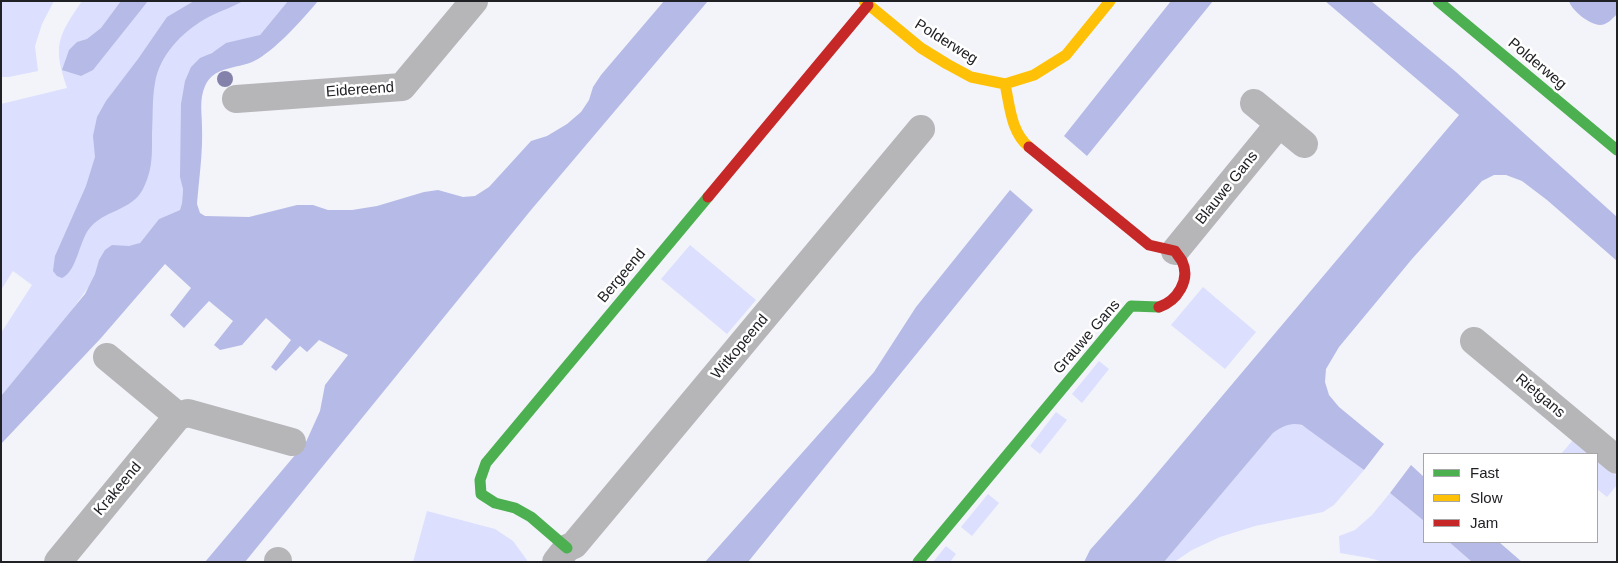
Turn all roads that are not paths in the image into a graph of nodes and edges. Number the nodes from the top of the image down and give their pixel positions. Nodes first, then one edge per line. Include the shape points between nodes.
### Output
1 (474, 1) edge
2 (1110, 1) edge
3 (1438, 1) edge
4 (866, 3) edge
5 (1005, 84) junction
6 (236, 99) dead end
7 (1254, 103) dead end
8 (1279, 124) junction
9 (921, 129) dead end
10 (1304, 144) dead end
11 (1617, 150) edge
12 (1175, 251) junction
13 (1474, 341) dead end
14 (107, 357) dead end
15 (178, 416) junction
16 (292, 442) dead end
17 (1613, 451) edge
18 (561, 555) edge
19 (58, 562) edge
20 (918, 562) edge

1 - 6 street, Eidereend via 402,86
2 - 5 street, Polderweg via 1066,55 1034,75
3 - 11 street, Polderweg
4 - 5 street, Polderweg via 921,48 947,64 971,77
4 - 18 street, Bergeend via 486,462 480,480 481,494 531,517
5 - 12 street via 1014,126 1021,140 1149,245
7 - 8 street
8 - 10 street
8 - 12 street, Blauwe Gans
9 - 18 street, Witkopeend via 574,545
12 - 20 street, Grauwe Gans via 1183,262 1181,290 1169,304 1157,308 1131,306
13 - 17 street, Rietgans
14 - 15 street
15 - 16 street via 188,413
15 - 19 street, Krakeend

